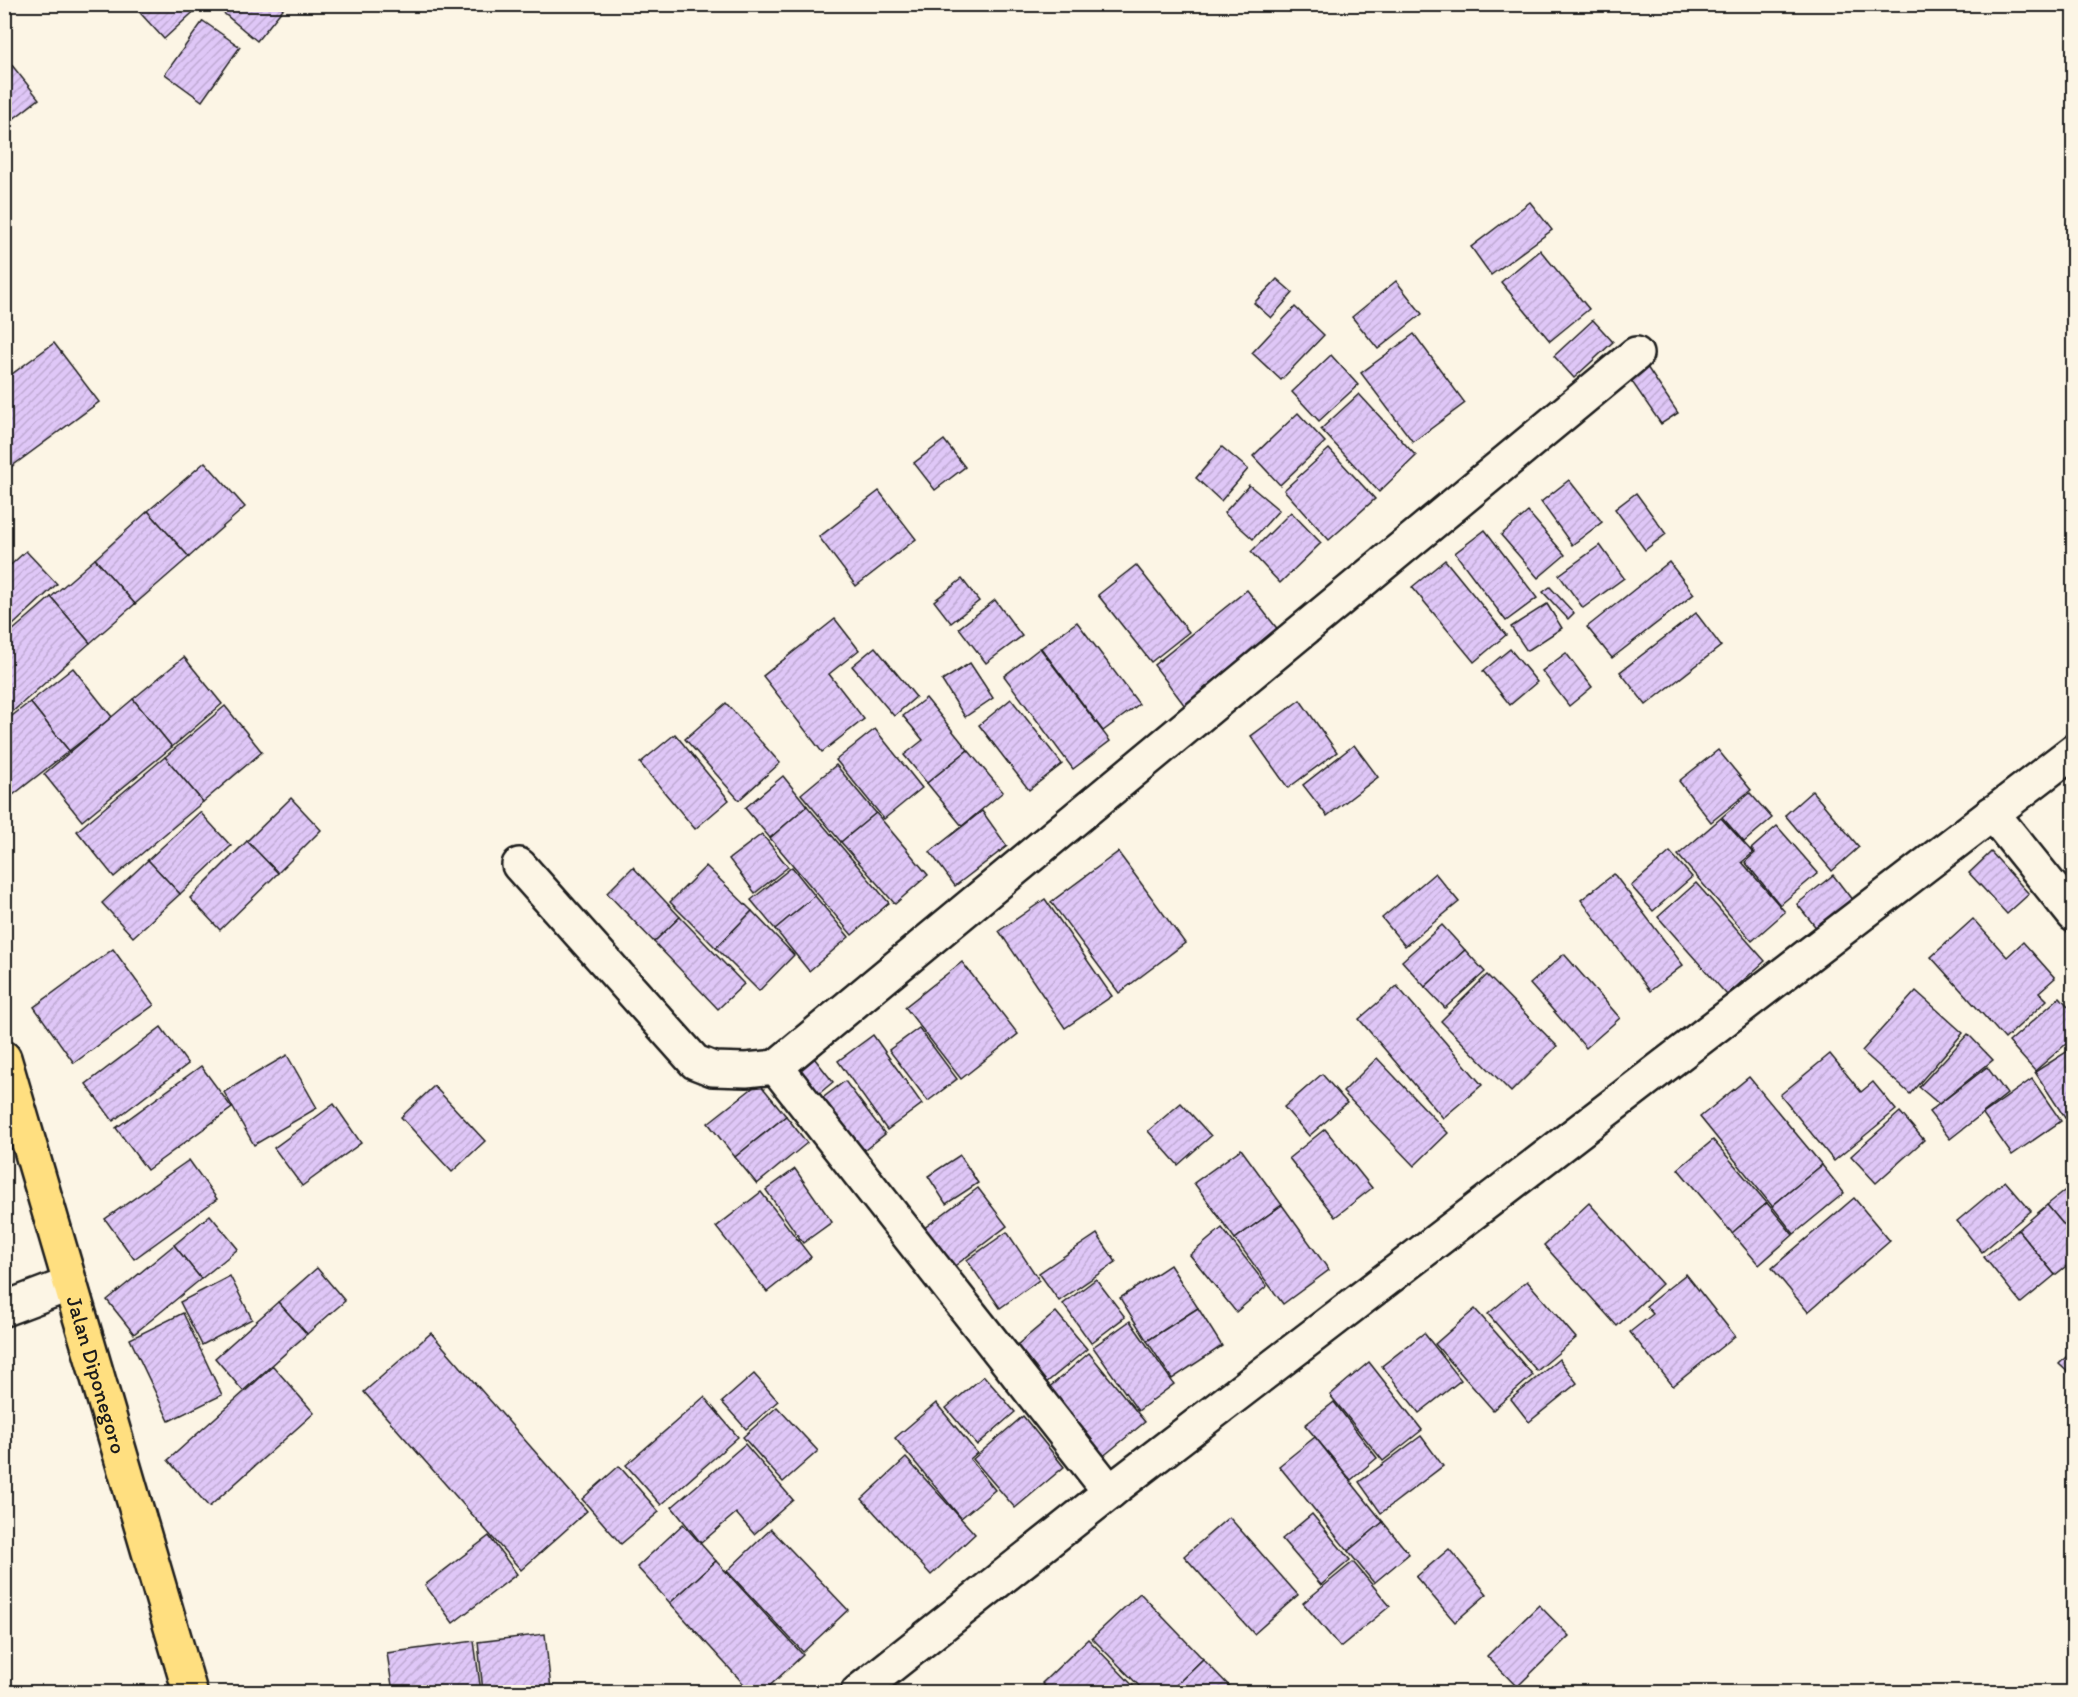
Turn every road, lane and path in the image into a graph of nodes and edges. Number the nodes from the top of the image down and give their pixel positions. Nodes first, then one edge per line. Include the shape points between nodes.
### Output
1 (1636, 354) dead end
2 (2073, 751) edge
3 (1992, 813) junction
4 (519, 865) dead end
5 (2073, 915) edge
6 (4, 1058) edge
7 (776, 1067) junction
8 (70, 1284) junction
9 (4, 1309) edge
10 (1110, 1492) junction
11 (190, 1692) edge
12 (858, 1692) edge

1 - 7 street
2 - 3 street
3 - 5 street
3 - 10 street
4 - 7 street via 695,1062 713,1069
6 - 8 main road, Jalan Diponegoro
7 - 10 street
8 - 9 street
8 - 11 main road, Jalan Diponegoro
10 - 12 street

